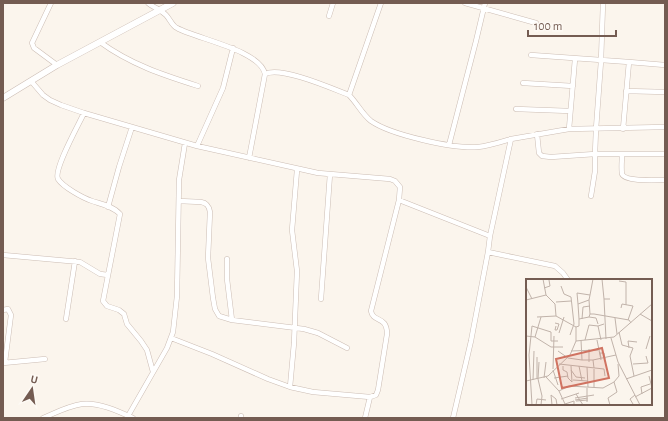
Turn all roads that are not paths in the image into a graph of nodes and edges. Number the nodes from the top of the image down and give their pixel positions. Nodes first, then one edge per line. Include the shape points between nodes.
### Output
1 (51, 3) edge
2 (148, 3) edge
3 (173, 3) edge
4 (333, 3) edge
5 (381, 3) edge
6 (465, 3) edge
7 (484, 3) edge
8 (603, 3) edge
9 (484, 9) junction
10 (158, 10) junction
11 (328, 16) dead end
12 (536, 23) dead end
13 (100, 42) junction
14 (233, 48) junction
15 (531, 54) dead end
16 (575, 59) junction
17 (601, 61) junction
18 (629, 62) junction
19 (57, 65) junction
20 (665, 65) edge
21 (265, 74) junction
22 (31, 81) junction
23 (523, 83) dead end
24 (198, 86) dead end
25 (573, 86) junction
26 (626, 91) junction
27 (665, 92) edge
28 (349, 95) junction
29 (3, 98) edge
30 (516, 109) dead end
31 (570, 111) junction
32 (84, 113) junction
33 (665, 127) edge
34 (132, 128) junction
35 (569, 129) junction
36 (596, 129) junction
37 (623, 129) junction
38 (537, 134) junction
39 (511, 139) junction
40 (185, 143) junction
41 (449, 145) junction
42 (198, 146) junction
43 (595, 154) junction
44 (622, 154) junction
45 (665, 154) edge
46 (249, 158) junction
47 (298, 170) junction
48 (330, 174) junction
49 (665, 180) edge
50 (591, 196) dead end
51 (399, 200) junction
52 (179, 201) junction
53 (108, 207) junction
54 (490, 236) junction
55 (488, 252) junction
56 (3, 254) edge
57 (227, 259) dead end
58 (75, 261) junction
59 (108, 275) junction
60 (567, 279) edge
61 (320, 299) dead end
62 (3, 310) edge
63 (66, 319) dead end
64 (232, 320) junction
65 (294, 327) junction
66 (171, 338) junction
67 (347, 348) dead end
68 (45, 359) dead end
69 (4, 362) edge
70 (153, 372) junction
71 (290, 387) junction
72 (370, 397) junction
73 (131, 417) edge
74 (43, 418) edge
75 (365, 418) edge
76 (453, 418) edge

1 - 19 street via 32,43 34,48
2 - 10 street
3 - 10 street
4 - 11 street
5 - 28 street
6 - 9 street
7 - 9 street
8 - 17 street
9 - 12 street
9 - 41 street
10 - 13 street
10 - 14 street via 175,27
13 - 19 street
13 - 24 street via 143,68
14 - 21 street via 257,62 263,67
14 - 42 street via 223,88
15 - 16 street
16 - 17 street
16 - 25 street
17 - 18 street
17 - 36 street
18 - 20 street
18 - 26 street
19 - 22 street
21 - 28 street via 278,72
21 - 46 street
22 - 29 street
22 - 32 street via 50,100
23 - 25 street
25 - 31 street
26 - 27 street
26 - 37 street
28 - 41 street via 362,112 380,126
30 - 31 street
31 - 35 street
32 - 34 street
32 - 53 street via 63,157 58,180 78,195
33 - 37 street
34 - 40 street
34 - 53 street
35 - 36 street
35 - 38 street
36 - 37 street
36 - 43 street
38 - 39 street
38 - 43 street via 542,156
39 - 41 street via 480,147
39 - 54 street
40 - 42 street
40 - 52 street via 179,180
42 - 46 street
43 - 44 street
43 - 50 street
44 - 45 street
44 - 49 street via 622,174 626,178
46 - 47 street
47 - 48 street
47 - 65 street via 292,230 298,271
48 - 51 street via 390,179 400,187
48 - 61 street
51 - 54 street
51 - 72 street via 371,310 371,314 387,327 378,390 376,395
52 - 64 street via 205,202 209,207 208,258 215,309 219,316
52 - 66 street via 177,296
53 - 59 street via 118,212 120,218
54 - 55 street
55 - 60 street via 555,266
55 - 76 street
56 - 58 street
57 - 64 street
58 - 59 street via 100,274
58 - 63 street
59 - 70 street via 102,301 124,314 127,324 147,350
62 - 69 street via 8,309 11,315
64 - 65 street
65 - 67 street via 318,334
65 - 71 street
66 - 70 street
66 - 71 street
68 - 69 street
70 - 73 street
71 - 72 street via 313,392
72 - 75 street
73 - 74 street via 87,404

